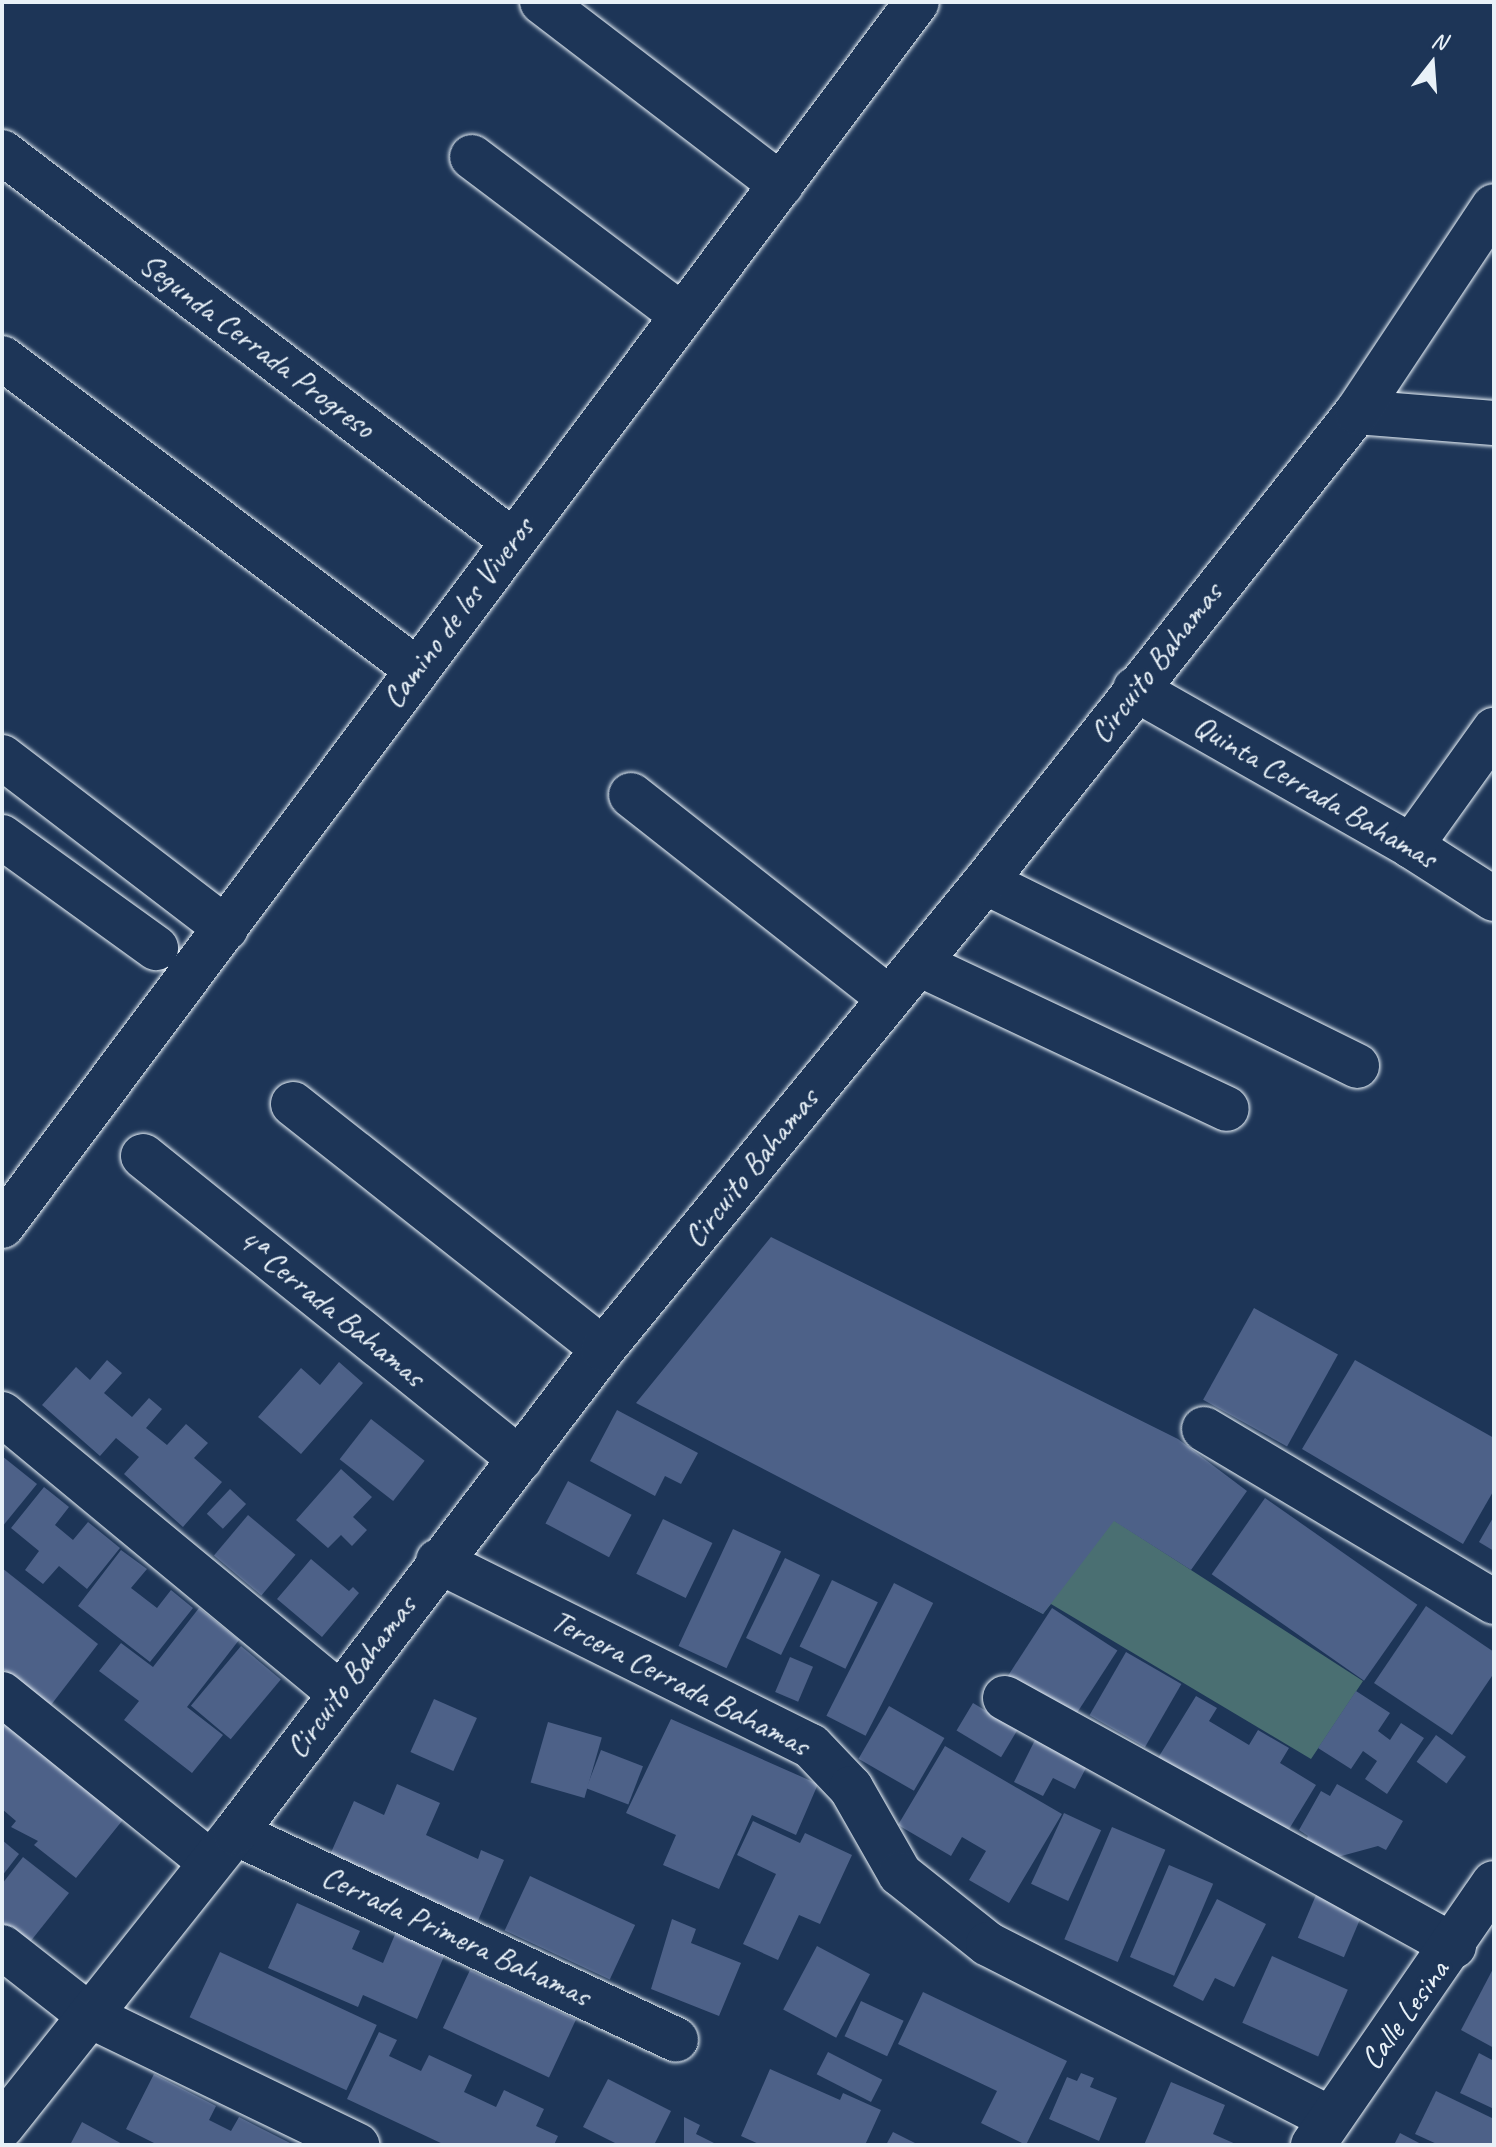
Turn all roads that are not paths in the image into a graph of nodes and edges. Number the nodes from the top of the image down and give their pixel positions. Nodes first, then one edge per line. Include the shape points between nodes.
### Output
1 (542, 2) edge
2 (917, 2) edge
3 (2, 152) edge
4 (472, 157) dead end
5 (781, 185) junction
6 (1494, 206) edge
7 (682, 315) junction
8 (2, 358) edge
9 (1357, 412) junction
10 (1494, 423) edge
11 (513, 541) junction
12 (415, 668) junction
13 (1135, 689) junction
14 (1494, 730) edge
15 (2, 757) edge
16 (631, 795) dead end
17 (2, 837) edge
18 (1411, 846) junction
19 (985, 882) junction
20 (1494, 899) edge
21 (226, 928) junction
22 (156, 948) dead end
23 (919, 964) junction
24 (889, 998) junction
25 (1357, 1066) dead end
26 (293, 1104) dead end
27 (1227, 1109) dead end
28 (143, 1156) dead end
29 (2, 1226) edge
30 (603, 1349) junction
31 (2, 1414) edge
32 (1204, 1429) dead end
33 (520, 1459) junction
34 (438, 1561) junction
35 (1494, 1602) edge
36 (338, 1692) junction
37 (2, 1694) edge
38 (1005, 1698) dead end
39 (223, 1848) junction
40 (1494, 1883) edge
41 (1454, 1946) junction
42 (2, 1947) edge
43 (90, 2016) junction
44 (676, 2040) dead end
45 (2, 2126) edge
46 (1322, 2132) edge
47 (357, 2145) edge

1 - 5 street
2 - 5 street, Camino de los Viveros
3 - 11 street, Segunda Cerrada Progreso
4 - 7 street
5 - 7 street, Camino de los Viveros
6 - 9 street, Circuito Bahamas
7 - 11 street, Camino de los Viveros
8 - 12 street
9 - 10 street
9 - 13 street, Circuito Bahamas
11 - 12 street, Camino de los Viveros
12 - 21 street, Camino de los Viveros
13 - 18 street, Quinta Cerrada Bahamas
13 - 19 street, Circuito Bahamas
14 - 18 street
15 - 21 street
16 - 24 street
17 - 22 street
18 - 20 street, Quinta Cerrada Bahamas
19 - 23 street, Circuito Bahamas
19 - 25 street
21 - 29 street, Camino de los Viveros
23 - 24 street, Circuito Bahamas
23 - 27 street
24 - 30 street, Circuito Bahamas
26 - 30 street
28 - 33 street, 4ª Cerrada Bahamas
30 - 33 street, Circuito Bahamas
31 - 36 street
32 - 35 street
33 - 34 street, Circuito Bahamas
34 - 36 street, Circuito Bahamas
34 - 46 street, Tercera Cerrada Bahamas via 811,1746 851,1788 900,1874 988,1944
36 - 39 street, Circuito Bahamas
37 - 39 street, Cerrada Primera Bahamas
38 - 41 street
39 - 43 street, Circuito Bahamas
39 - 44 street, Cerrada Primera Bahamas
40 - 41 street, Calle Lesina
41 - 46 street, Calle Lesina
42 - 43 street
43 - 45 street, Circuito Bahamas
43 - 47 street

